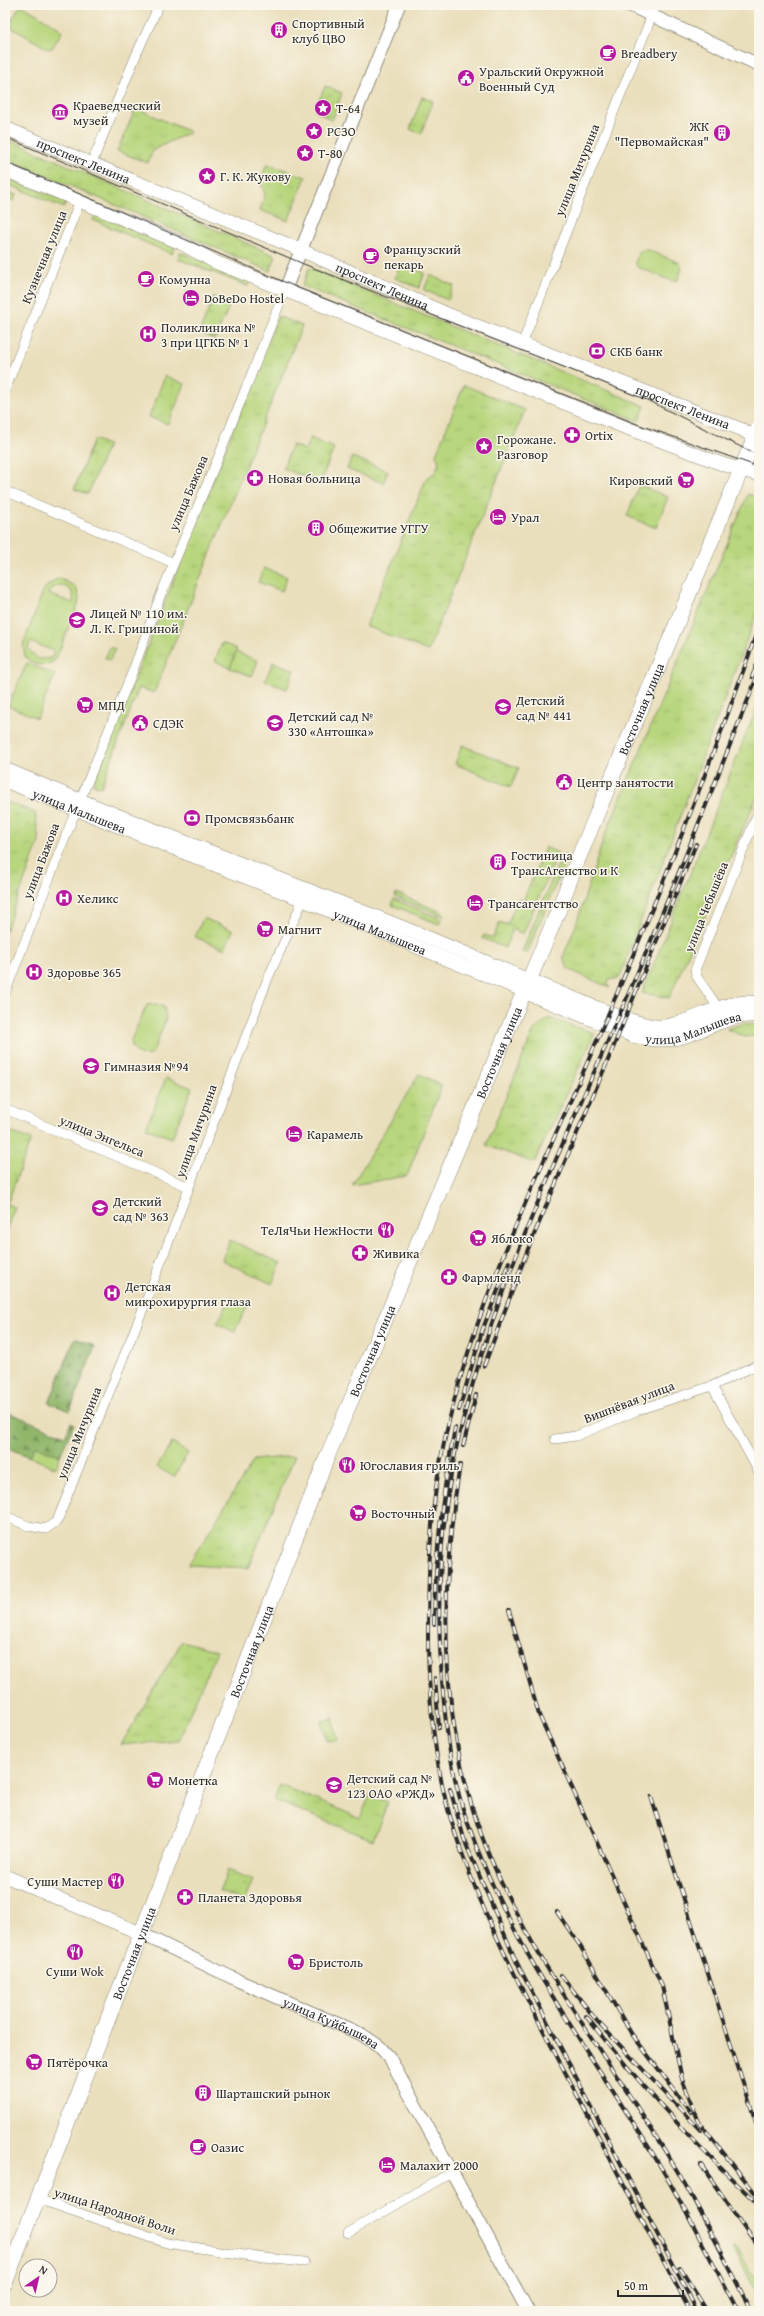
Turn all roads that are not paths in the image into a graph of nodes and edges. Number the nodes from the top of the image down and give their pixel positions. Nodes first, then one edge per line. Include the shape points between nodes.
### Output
1 (159, 5) edge
2 (399, 5) edge
3 (629, 5) edge
4 (654, 10) edge
5 (759, 65) edge
6 (5, 128) edge
7 (91, 164) junction
8 (5, 170) edge
9 (80, 201) junction
10 (300, 250) junction
11 (285, 290) junction
12 (522, 344) junction
13 (5, 390) edge
14 (758, 435) edge
15 (741, 471) junction
16 (759, 475) edge
17 (5, 491) edge
18 (174, 563) junction
19 (5, 769) edge
20 (5, 781) edge
21 (78, 805) junction
22 (759, 810) edge
23 (303, 900) junction
24 (526, 986) junction
25 (5, 992) edge
26 (759, 1004) edge
27 (719, 1009) junction
28 (759, 1015) edge
29 (5, 1109) edge
30 (189, 1187) junction
31 (759, 1364) edge
32 (712, 1386) junction
33 (555, 1439) dead end
34 (759, 1472) edge
35 (5, 1516) edge
36 (5, 1876) edge
37 (140, 1933) junction
38 (452, 2172) junction
39 (38, 2199) junction
40 (348, 2233) dead end
41 (304, 2262) dead end
42 (5, 2283) edge
43 (528, 2311) edge

1 - 7 street
2 - 10 street, улица Бажова
3 - 4 street
4 - 5 street
4 - 12 street, улица Мичурина
6 - 7 main road, проспект Ленина
7 - 10 main road, проспект Ленина
8 - 9 main road
9 - 11 main road via 181,243 215,262
9 - 13 street, Кузнечная улица
10 - 11 street, улица Бажова
10 - 12 main road, проспект Ленина
11 - 15 main road via 624,427
11 - 18 street, улица Бажова
12 - 14 main road, проспект Ленина
14 - 15 main road, Восточная улица
15 - 16 main road
15 - 24 main road, Восточная улица
17 - 18 street
18 - 21 street, улица Бажова via 130,680
19 - 21 main road, улица Малышева
20 - 21 main road, улица Малышева
21 - 23 main road, улица Малышева
21 - 24 main road, улица Малышева via 412,930
21 - 25 street, улица Бажова
22 - 27 street, улица Чебышёва via 695,970
23 - 24 main road, улица Малышева
23 - 30 street, улица Мичурина via 266,983
24 - 27 main road, улица Малышева via 652,1027 676,1025
24 - 28 main road, улица Малышева via 633,1035 648,1039 679,1037 735,1016
24 - 37 main road, Восточная улица via 342,1420
26 - 27 main road, улица Малышева via 740,1004
29 - 30 street, улица Энгельса
30 - 35 street, улица Мичурина via 132,1338 57,1521 46,1529 28,1526
31 - 32 street, Вишнёвая улица
32 - 33 street, Вишнёвая улица via 641,1409 576,1436
32 - 34 street
36 - 37 main road, улица Куйбышева
37 - 38 street, улица Куйбышева via 239,1981 361,2034 380,2046 398,2072
37 - 39 main road, Восточная улица
38 - 40 street
38 - 43 street, улица Куйбышева
39 - 41 street, улица Народной Воли via 167,2243
39 - 42 main road, Восточная улица

